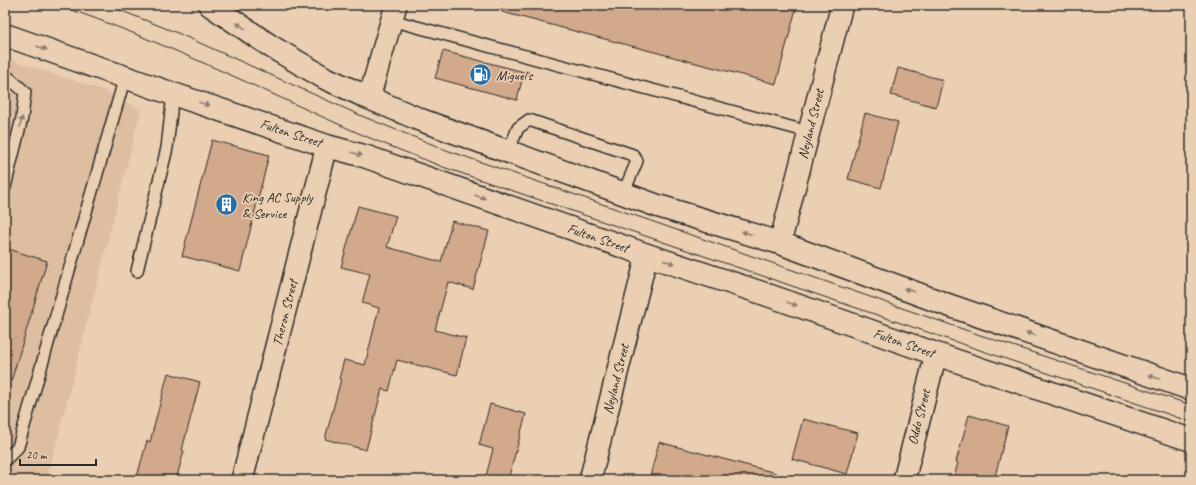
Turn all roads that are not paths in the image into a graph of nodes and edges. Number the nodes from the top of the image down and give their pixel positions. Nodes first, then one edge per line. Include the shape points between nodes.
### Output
1 (210, 5) edge
2 (842, 5) edge
3 (393, 12) edge
4 (5, 35) edge
5 (5, 77) edge
6 (125, 77) junction
7 (173, 94) junction
8 (369, 98) junction
9 (809, 132) junction
10 (327, 146) junction
11 (508, 152) junction
12 (5, 187) edge
13 (624, 194) junction
14 (780, 243) junction
15 (647, 255) junction
16 (136, 272) dead end
17 (936, 354) junction
18 (1191, 390) edge
19 (1191, 440) edge
20 (5, 460) edge
21 (242, 480) edge
22 (590, 480) edge
23 (904, 480) edge

8 -> 1 main road via 325,78 272,47
2 - 9 street, Neyland Street
3 - 8 street
3 - 9 lane
4 -> 6 main road, Fulton Street
12 -> 5 lane via 22,118 25,92
6 - 7 main road, Fulton Street
6 - 20 lane via 18,447
7 -> 10 main road, Fulton Street
7 - 16 lane via 167,148
8 - 11 main road
9 - 14 street, Neyland Street
10 -> 15 main road, Fulton Street via 364,156
10 - 21 street, Theron Street
11 - 13 main road
11 - 13 lane via 518,128 529,120 633,155 637,161
14 -> 13 main road
18 -> 14 main road
15 -> 17 main road, Fulton Street
15 - 22 street, Neyland Street
17 - 19 main road, Fulton Street
17 - 23 street, Oddo Street

